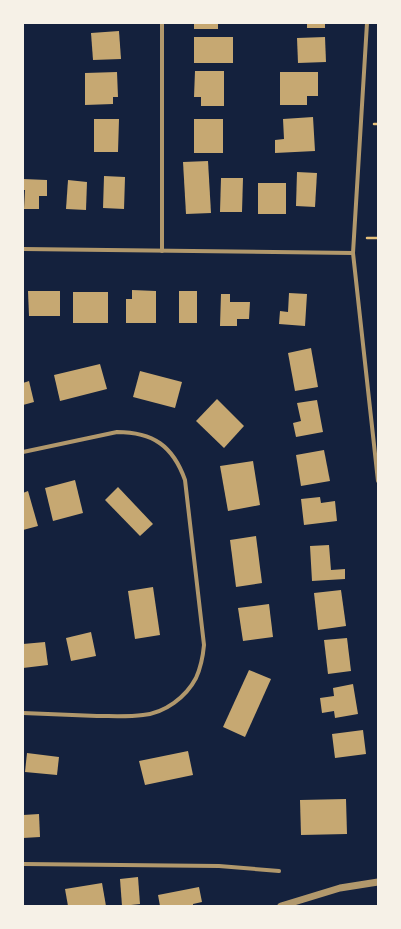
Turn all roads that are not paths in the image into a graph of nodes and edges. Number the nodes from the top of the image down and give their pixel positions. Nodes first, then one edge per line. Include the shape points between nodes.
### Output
1 (162, 23) edge
2 (367, 23) edge
3 (23, 249) edge
4 (162, 251) junction
5 (353, 253) junction
6 (23, 452) edge
7 (378, 481) edge
8 (23, 714) edge
9 (23, 864) edge
10 (279, 871) dead end
11 (378, 882) edge
12 (281, 906) edge

1 - 4 street
2 - 5 street
3 - 4 street
4 - 5 street
5 - 7 street
6 - 8 street via 117,432 146,436 159,442 170,452 180,466 185,480 204,645 202,662 196,678 174,703 160,711 144,715 115,716
9 - 10 street via 219,866
11 - 12 street via 340,888

